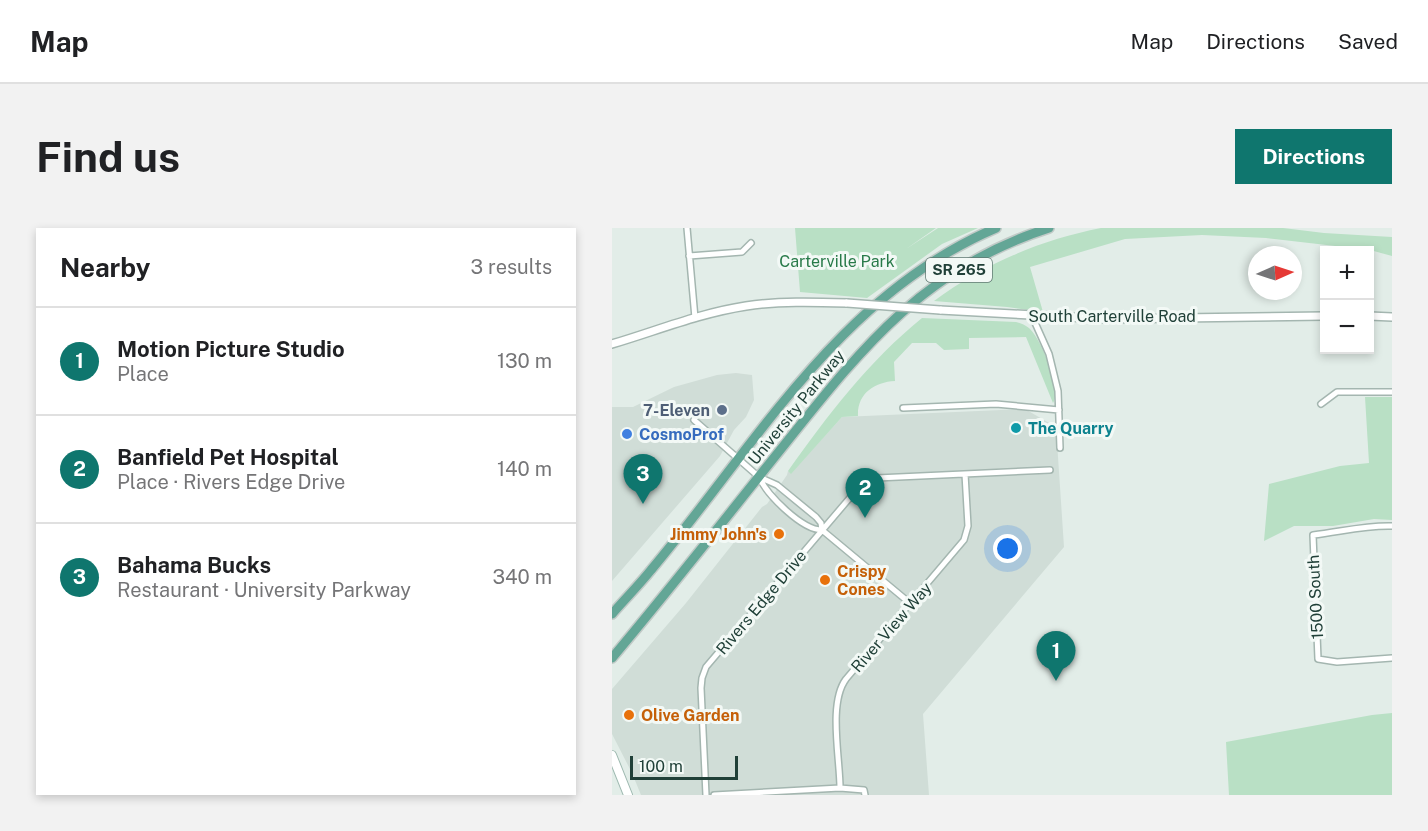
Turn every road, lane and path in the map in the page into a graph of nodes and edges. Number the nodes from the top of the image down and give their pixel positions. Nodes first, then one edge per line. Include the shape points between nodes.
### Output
1 (687, 228) edge
2 (996, 228) edge
3 (1049, 228) edge
4 (751, 243) dead end
5 (689, 256) junction
6 (1032, 316) junction
7 (1320, 316) edge
8 (1374, 316) edge
9 (1392, 317) edge
10 (695, 318) junction
11 (612, 344) edge
12 (1392, 392) edge
13 (1321, 404) dead end
14 (903, 408) dead end
15 (1059, 410) junction
16 (694, 420) dead end
17 (1060, 448) dead end
18 (738, 458) junction
19 (1050, 470) dead end
20 (965, 474) junction
21 (759, 477) junction
22 (1392, 525) edge
23 (822, 530) junction
24 (911, 604) junction
25 (612, 614) edge
26 (612, 658) edge
27 (1392, 658) edge
28 (612, 755) edge
29 (840, 788) junction
30 (864, 792) edge
31 (628, 795) edge
32 (706, 795) edge
33 (714, 795) edge

1 - 5 street
2 - 18 main road, University Parkway / SR 265 via 934,260 866,313 834,342
3 - 21 main road, University Parkway / SR 265 via 974,261 900,313 846,369
4 - 5 street via 742,252
5 - 10 street
6 - 7 street, South Carterville Road
6 - 10 street, South Carterville Road, bridge via 779,302
6 - 15 street via 1049,354
8 - 9 street
10 - 11 street, South Carterville Road
12 - 13 street via 1337,392
14 - 15 street via 985,404
15 - 17 street
16 - 18 street
18 - 21 street
18 - 25 main road, University Parkway / SR 265
19 - 20 street, Rivers Edge Drive
20 - 23 street, Rivers Edge Drive via 878,478 866,482
20 - 24 street, River View Way via 968,526 964,540
21 - 23 street via 775,499 808,527
21 - 23 street via 777,485 816,517
21 - 26 main road, University Parkway / SR 265
22 - 27 street, 1500 South via 1313,535 1318,659 1337,662
23 - 24 street
23 - 32 street, Rivers Edge Drive via 703,673
24 - 29 street, River View Way via 839,692 836,708
28 - 31 main road
29 - 30 street
29 - 33 street

